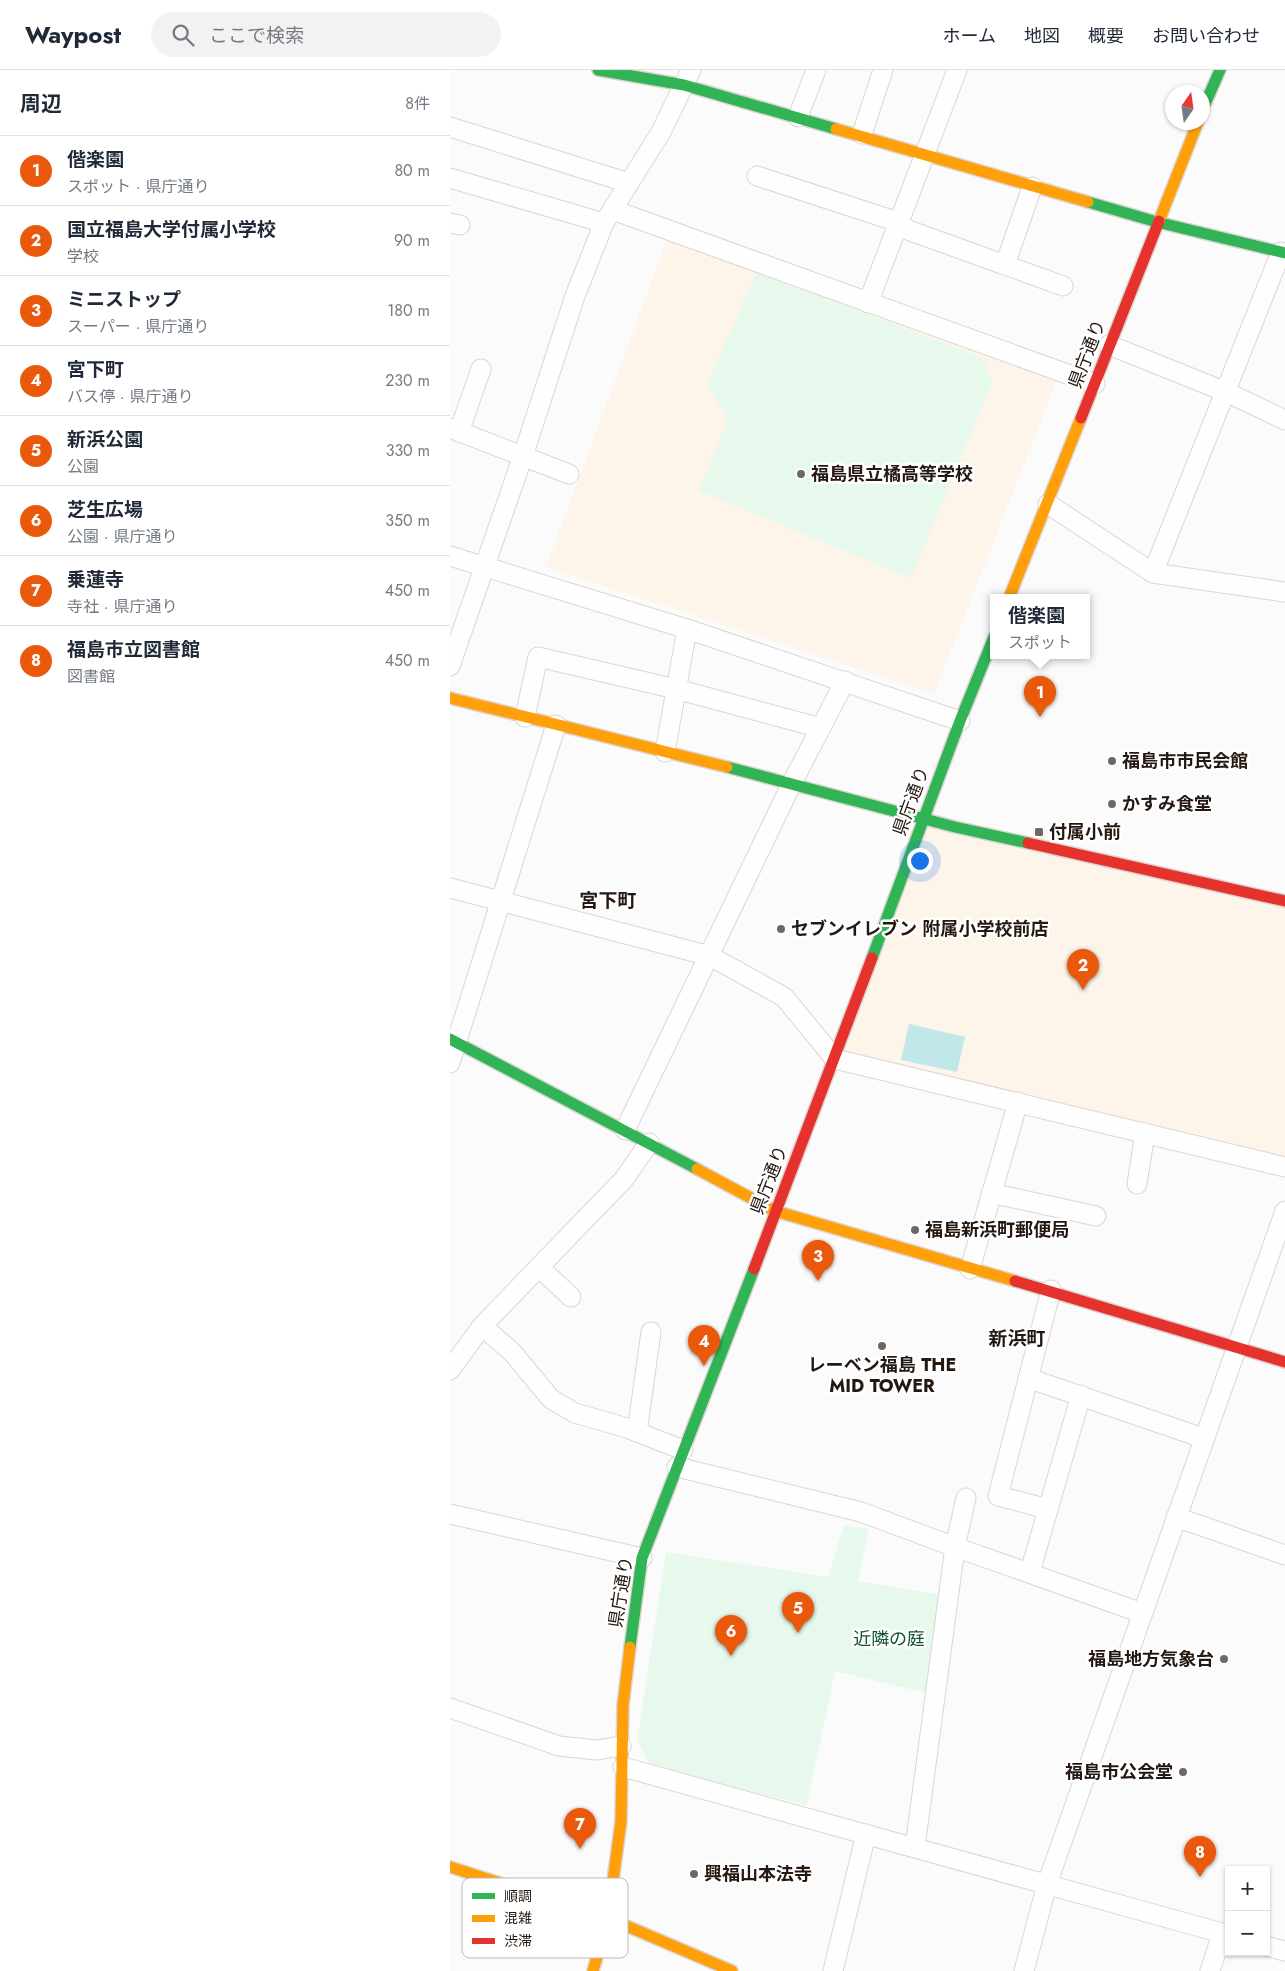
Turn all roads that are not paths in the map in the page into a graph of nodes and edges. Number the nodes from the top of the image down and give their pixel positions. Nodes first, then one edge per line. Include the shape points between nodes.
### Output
1 (598, 70) edge
2 (816, 70) edge
3 (883, 70) edge
4 (957, 70) edge
5 (1220, 70) edge
6 (688, 77) edge
7 (1210, 93) edge
8 (798, 117) junction
9 (450, 127) edge
10 (1195, 130) edge
11 (862, 134) junction
12 (926, 154) junction
13 (756, 176) dead end
14 (450, 178) edge
15 (629, 182) junction
16 (1032, 187) junction
17 (609, 217) junction
18 (898, 222) junction
19 (1157, 222) junction
20 (1283, 253) edge
21 (1005, 265) junction
22 (1063, 286) dead end
23 (868, 303) junction
24 (1109, 345) junction
25 (481, 370) dead end
26 (1095, 384) junction
27 (1226, 392) junction
28 (1285, 420) edge
29 (454, 430) edge
30 (523, 456) junction
31 (569, 474) dead end
32 (1048, 504) junction
33 (450, 556) edge
34 (484, 568) junction
35 (1153, 573) junction
36 (1285, 592) edge
37 (1012, 594) edge
38 (687, 629) junction
39 (990, 647) edge
40 (450, 666) edge
41 (844, 681) junction
42 (676, 689) junction
43 (450, 698) edge
44 (525, 717) junction
45 (960, 721) junction
46 (556, 725) junction
47 (822, 728) junction
48 (665, 752) junction
49 (792, 783) junction
50 (924, 818) junction
51 (450, 888) edge
52 (501, 901) junction
53 (1285, 901) edge
54 (710, 956) junction
55 (453, 1041) edge
56 (835, 1059) junction
57 (450, 1063) edge
58 (1018, 1102) junction
59 (625, 1130) junction
60 (1145, 1133) junction
61 (649, 1144) junction
62 (1285, 1167) edge
63 (1137, 1184) dead end
64 (991, 1193) junction
65 (775, 1211) junction
66 (1285, 1211) edge
67 (1096, 1216) dead end
68 (1280, 1242) edge
69 (539, 1267) junction
70 (970, 1269) junction
71 (1051, 1290) junction
72 (570, 1297) dead end
73 (482, 1326) junction
74 (651, 1332) dead end
75 (1236, 1348) junction
76 (1285, 1362) edge
77 (450, 1370) edge
78 (1028, 1378) junction
79 (1081, 1395) junction
80 (637, 1432) junction
81 (1203, 1438) junction
82 (680, 1458) junction
83 (966, 1498) dead end
84 (1048, 1509) junction
85 (450, 1514) edge
86 (1176, 1517) junction
87 (955, 1547) junction
88 (1285, 1556) edge
89 (642, 1558) junction
90 (1030, 1572) junction
91 (1142, 1613) junction
92 (450, 1708) edge
93 (621, 1746) junction
94 (624, 1767) junction
95 (866, 1834) junction
96 (915, 1847) junction
97 (450, 1867) edge
98 (484, 1878) edge
99 (614, 1878) edge
100 (1047, 1884) junction
101 (628, 1928) edge
102 (1225, 1935) edge
103 (1270, 1947) edge
104 (1285, 1951) edge
105 (597, 1958) edge
106 (713, 1968) edge
107 (593, 1971) edge
108 (732, 1971) edge
109 (833, 1971) edge
110 (1024, 1971) edge
111 (1210, 1971) edge

1 - 6 street
2 - 8 street
3 - 11 street
4 - 12 street
5 - 7 street
6 - 8 street
6 - 15 street via 661,132
8 - 11 street
9 - 15 street
10 - 19 street, 県庁通り
11 - 12 street
12 - 16 street
12 - 18 street
13 - 18 street
14 - 17 street
15 - 17 street
16 - 19 street
16 - 21 street
17 - 23 street
17 - 30 street via 575,296
18 - 21 street via 908,230
18 - 23 street
19 - 20 street
19 - 24 street, 県庁通り
20 - 27 street
21 - 22 street
23 - 26 street
24 - 26 street, 県庁通り
24 - 27 street
25 - 29 street
26 - 32 street, 県庁通り
27 - 28 street
27 - 35 street
29 - 30 street
30 - 31 street
30 - 34 street
32 - 35 street
32 - 37 street, 県庁通り
33 - 34 street
34 - 38 street
34 - 40 street
35 - 36 street
38 - 41 street
38 - 42 street
39 - 45 street, 県庁通り
41 - 45 street
41 - 47 street
42 - 44 street via 538,656
42 - 47 street
42 - 48 street
43 - 44 street
44 - 46 street
45 - 50 street, 県庁通り
46 - 48 street
46 - 52 street
47 - 49 street
48 - 49 street
49 - 50 street
49 - 54 street
50 - 53 street
50 - 56 street, 県庁通り
51 - 52 street
52 - 54 street
52 - 55 street
54 - 56 street via 784,997
54 - 59 street
55 - 57 street
55 - 59 street
56 - 58 street
56 - 65 street, 県庁通り
58 - 60 street
58 - 64 street
59 - 61 street
60 - 62 street
60 - 63 street
61 - 65 street
61 - 69 street via 624,1179
64 - 67 street
64 - 70 street
65 - 70 street
65 - 82 street, 県庁通り
66 - 68 street
68 - 75 street
69 - 72 street
69 - 73 street
70 - 71 street
71 - 75 street
71 - 78 street
73 - 77 street
73 - 80 street via 512,1352 551,1399 576,1413
74 - 80 street
75 - 76 street
75 - 81 street
78 - 79 street
78 - 84 street via 998,1496
79 - 81 street
79 - 84 street
80 - 82 street
81 - 86 street
82 - 87 street via 861,1512
82 - 89 street, 県庁通り
83 - 87 street
84 - 90 street
85 - 89 street
86 - 88 street
86 - 91 street
87 - 90 street
87 - 96 street
89 - 93 street, 県庁通り
90 - 91 street
91 - 100 street
92 - 93 street via 559,1746 597,1750
93 - 94 street, 県庁通り
94 - 95 street
94 - 99 street via 622,1821
95 - 96 street
95 - 109 street
96 - 100 street
97 - 98 street
100 - 102 street
100 - 110 street
101 - 106 street
102 - 111 street
103 - 104 street
105 - 107 street
106 - 108 street

